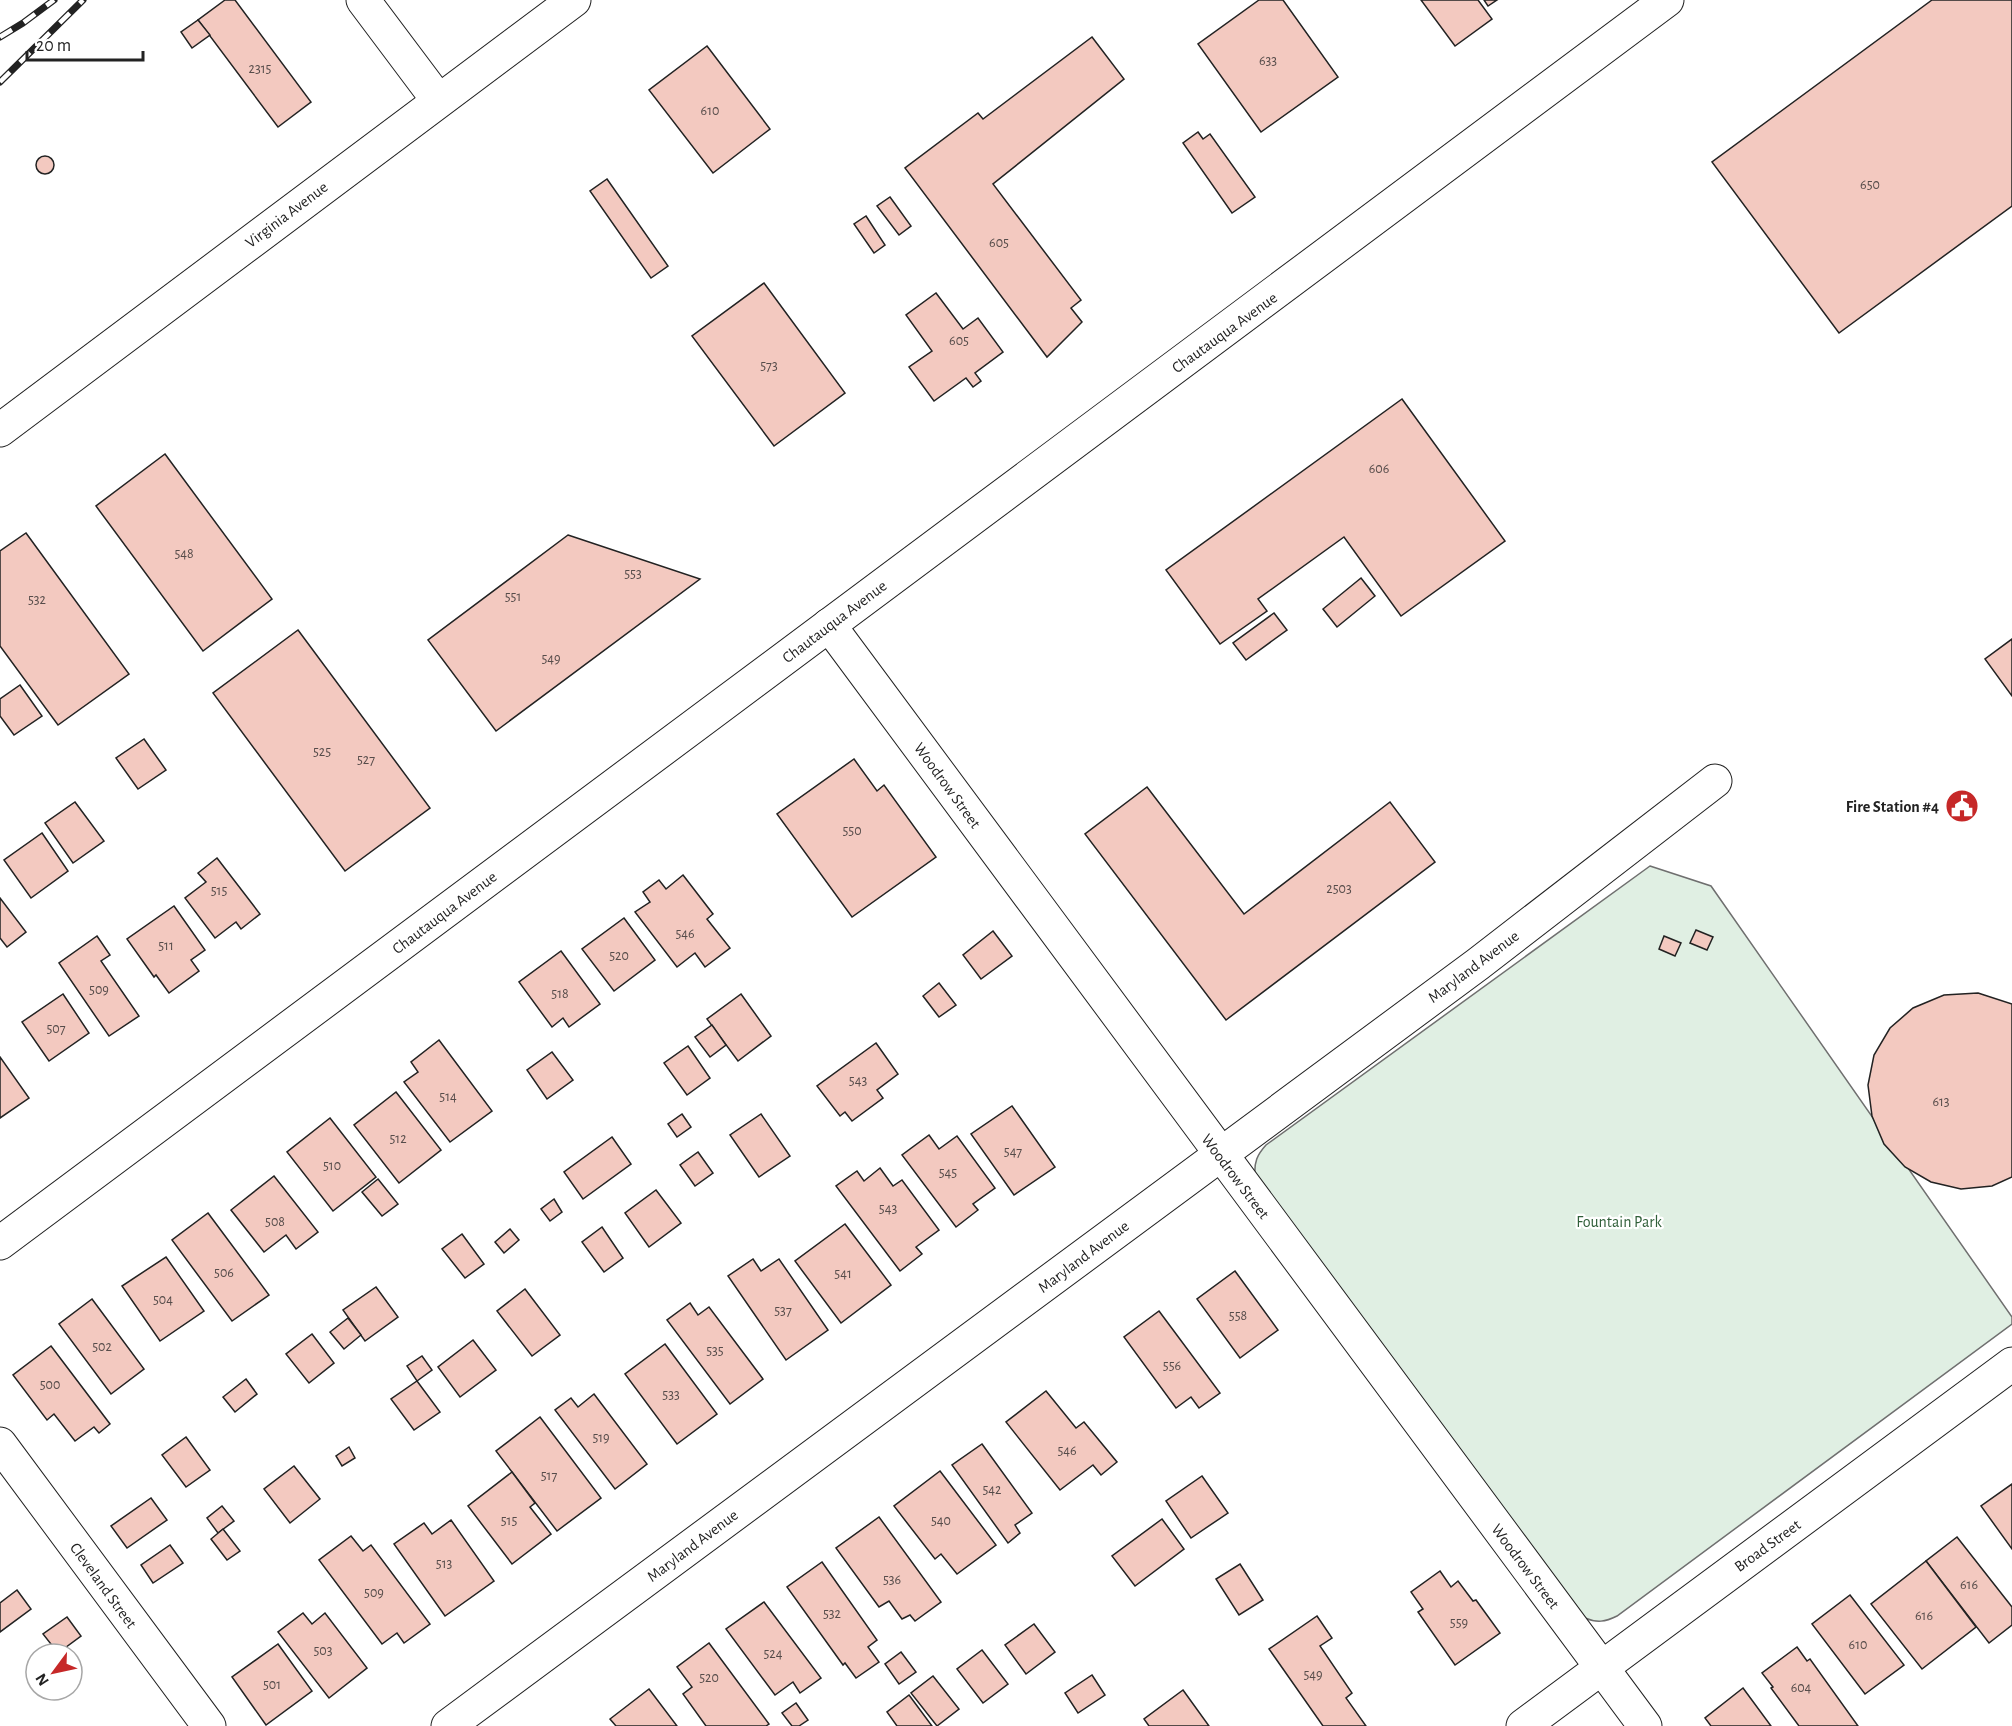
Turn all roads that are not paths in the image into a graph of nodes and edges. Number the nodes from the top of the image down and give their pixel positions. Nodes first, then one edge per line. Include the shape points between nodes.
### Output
1 (363, 0) edge
2 (574, 0) edge
3 (1667, 0) edge
4 (438, 100) junction
5 (0, 430) edge
6 (829, 625) junction
7 (1715, 781) dead end
8 (1220, 1154) junction
9 (0, 1243) edge
10 (2012, 1365) edge
11 (0, 1444) edge
12 (1601, 1667) junction
13 (208, 1726) edge
14 (448, 1726) edge
15 (1523, 1726) edge
16 (1645, 1726) edge

1 - 4 street
2 - 4 street, Virginia Avenue
3 - 6 street, Chautauqua Avenue
4 - 5 street, Virginia Avenue
6 - 8 street, Woodrow Street
6 - 9 street, Chautauqua Avenue
7 - 8 street, Maryland Avenue via 1478,964
8 - 12 street, Woodrow Street
8 - 14 street, Maryland Avenue
10 - 12 street, Broad Street
11 - 13 street, Cleveland Street
12 - 15 street, Broad Street
12 - 16 street, Woodrow Street

